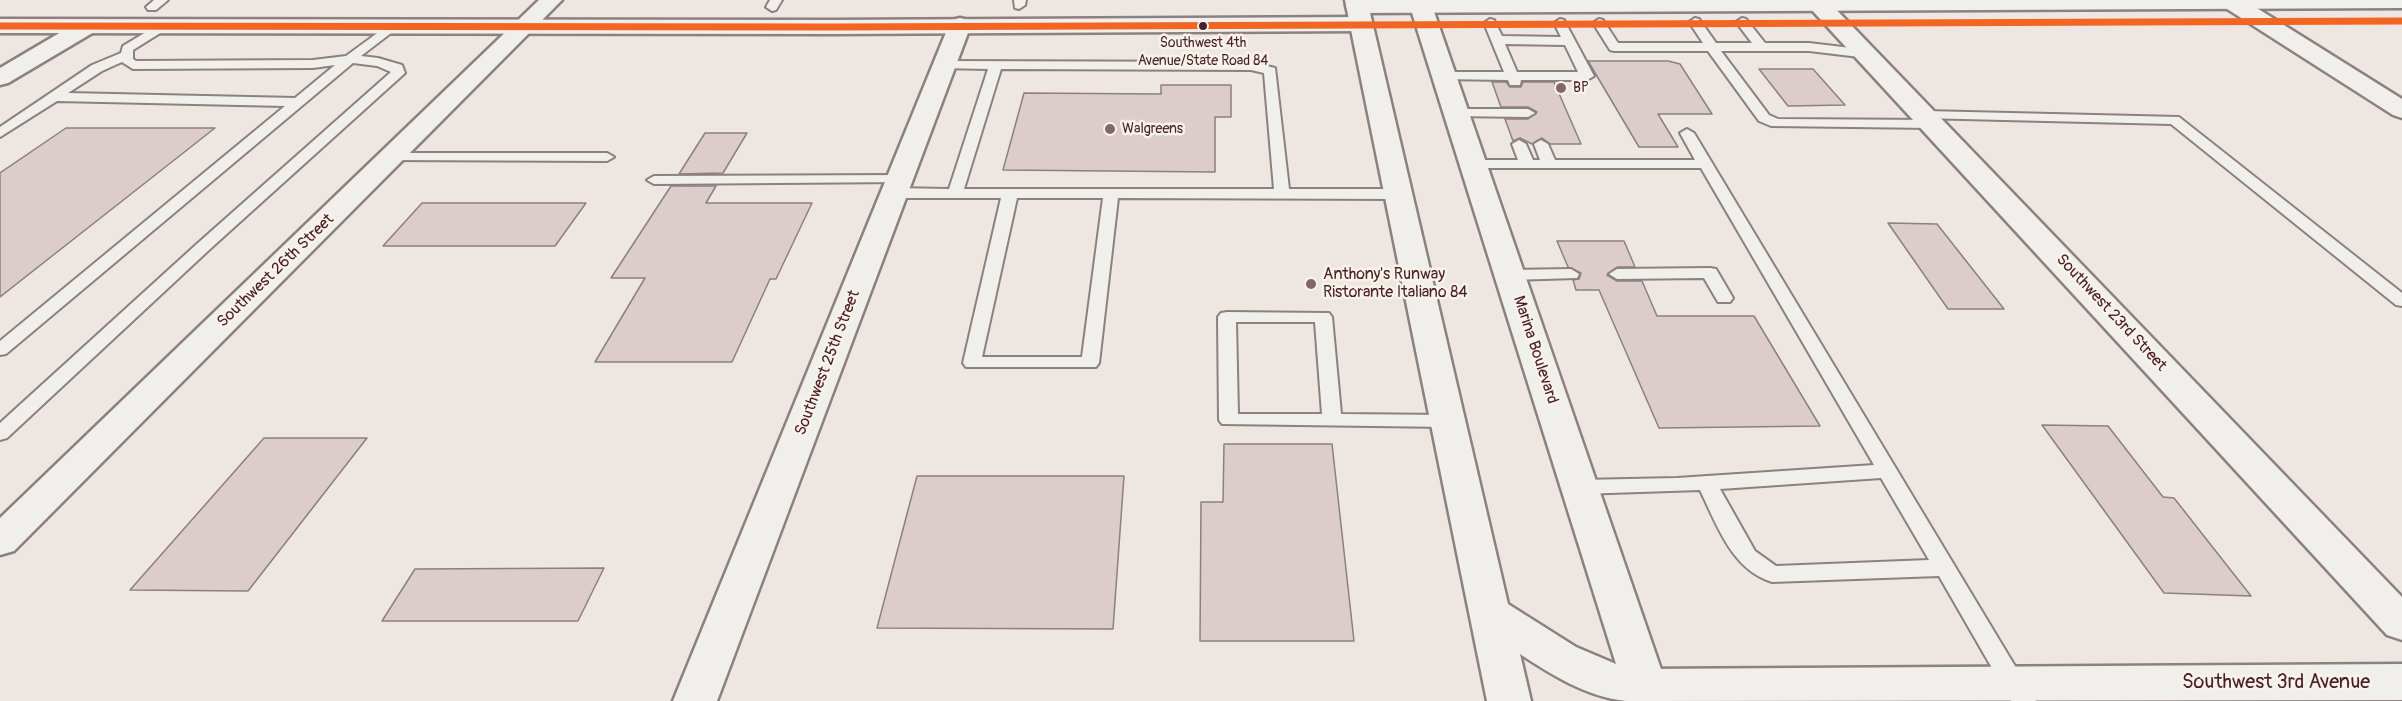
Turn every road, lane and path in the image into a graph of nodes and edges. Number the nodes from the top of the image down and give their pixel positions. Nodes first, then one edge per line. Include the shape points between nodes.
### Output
1 (1019, 2) edge
2 (2232, 2) junction
3 (2402, 2) edge
4 (774, 4) edge
5 (996, 5) dead end
6 (0, 7) edge
7 (1358, 10) edge
8 (1422, 10) edge
9 (158, 11) edge
10 (540, 11) edge
11 (1828, 13) junction
12 (966, 15) junction
13 (2262, 21) junction
14 (2402, 21) edge
15 (1599, 22) junction
16 (1695, 22) junction
17 (1742, 22) junction
18 (0, 26) edge
19 (86, 27) junction
20 (391, 27) junction
21 (1494, 32) junction
22 (1565, 32) junction
23 (1761, 46) junction
24 (1712, 47) junction
25 (1868, 54) junction
26 (127, 55) junction
27 (1505, 56) junction
28 (1521, 56) dead end
29 (1557, 56) dead end
30 (1577, 56) junction
31 (350, 59) junction
32 (945, 66) junction
33 (995, 66) junction
34 (1443, 76) junction
35 (0, 78) edge
36 (1514, 79) junction
37 (55, 97) junction
38 (296, 102) junction
39 (2400, 108) edge
40 (1528, 112) dead end
41 (1456, 113) junction
42 (1929, 120) junction
43 (0, 133) edge
44 (1687, 133) dead end
45 (1519, 144) dead end
46 (1541, 144) dead end
47 (392, 157) junction
48 (607, 157) dead end
49 (1473, 164) junction
50 (1549, 164) junction
51 (1706, 164) junction
52 (1527, 165) junction
53 (654, 180) dead end
54 (897, 186) junction
55 (955, 193) junction
56 (1010, 193) junction
57 (1111, 193) junction
58 (1282, 194) junction
59 (1399, 194) junction
60 (1570, 274) dead end
61 (1617, 274) dead end
62 (1510, 275) junction
63 (1724, 298) dead end
64 (2402, 301) edge
65 (0, 350) edge
66 (1332, 420) junction
67 (1448, 422) junction
68 (0, 434) edge
69 (1887, 471) junction
70 (1707, 483) junction
71 (1580, 487) junction
72 (0, 541) edge
73 (1944, 568) junction
74 (1489, 612) junction
75 (2402, 624) edge
76 (2402, 682) edge
77 (1920, 693) edge
78 (2019, 693) edge
79 (1648, 694) edge
80 (694, 701) edge
81 (1509, 701) edge

1 - 5 street
1 - 7 street
2 - 3 street
2 - 11 street
2 - 13 street
4 - 10 street
4 - 12 street
6 - 9 street
7 - 8 street
7 - 12 street
7 - 59 street
8 - 11 street
8 - 21 street
8 - 34 street, Marina Boulevard
9 - 10 street
9 - 19 street
9 - 20 street
9 - 26 lane via 128,48
10 - 12 street
10 - 20 street
10 - 47 street, Southwest 26th Street
11 - 13 street
11 - 17 street
11 - 25 street, Southwest 23rd Street
12 - 32 street, Southwest 25th Street
13 - 14 street
13 - 39 street
15 - 16 street
15 - 22 street
15 - 24 lane via 1614,47
16 - 17 street
16 - 24 lane
17 - 23 lane
18 - 19 street
19 - 35 street
20 - 31 lane
21 - 22 street
21 - 27 lane
22 - 30 lane
23 - 24 lane
23 - 25 lane
24 - 42 lane via 1764,118 1776,123
25 - 42 street, Southwest 23rd Street
26 - 31 lane via 133,65 313,64
26 - 37 lane via 97,68
27 - 28 lane
27 - 36 lane
29 - 30 lane
30 - 36 lane via 1587,76
31 - 38 lane
31 - 68 lane via 378,62 397,68 398,73
32 - 33 lane
32 - 54 street, Southwest 25th Street
33 - 55 lane
33 - 58 lane via 1251,66 1270,71
34 - 36 lane
34 - 41 street, Marina Boulevard
37 - 38 lane
37 - 43 lane
38 - 65 lane
40 - 41 lane
41 - 49 street, Marina Boulevard
42 - 64 lane via 2175,120
42 - 75 street, Southwest 23rd Street
44 - 51 lane
45 - 52 lane
46 - 50 lane
47 - 48 lane
47 - 72 street, Southwest 26th Street
49 - 52 lane
49 - 62 street, Marina Boulevard
50 - 51 lane
50 - 52 lane
51 - 69 lane
53 - 54 lane
54 - 55 lane
54 - 80 street, Southwest 25th Street
55 - 56 lane
56 - 57 lane
56 - 57 lane via 972,363 1090,363
57 - 58 lane
58 - 59 lane
59 - 67 street
60 - 62 lane
61 - 63 lane via 1710,273
62 - 71 street, Marina Boulevard
66 - 66 lane via 1229,420 1227,317 1323,317
66 - 67 lane
67 - 74 street
69 - 70 lane
69 - 73 lane
70 - 71 lane
70 - 73 lane via 1747,557 1772,574
71 - 79 street, Marina Boulevard
73 - 78 lane
74 - 79 street, Southwest 3rd Avenue via 1561,659 1601,679
74 - 81 street
76 - 78 street, Southwest 3rd Avenue
77 - 78 street, Southwest 3rd Avenue
77 - 79 street, Southwest 3rd Avenue

